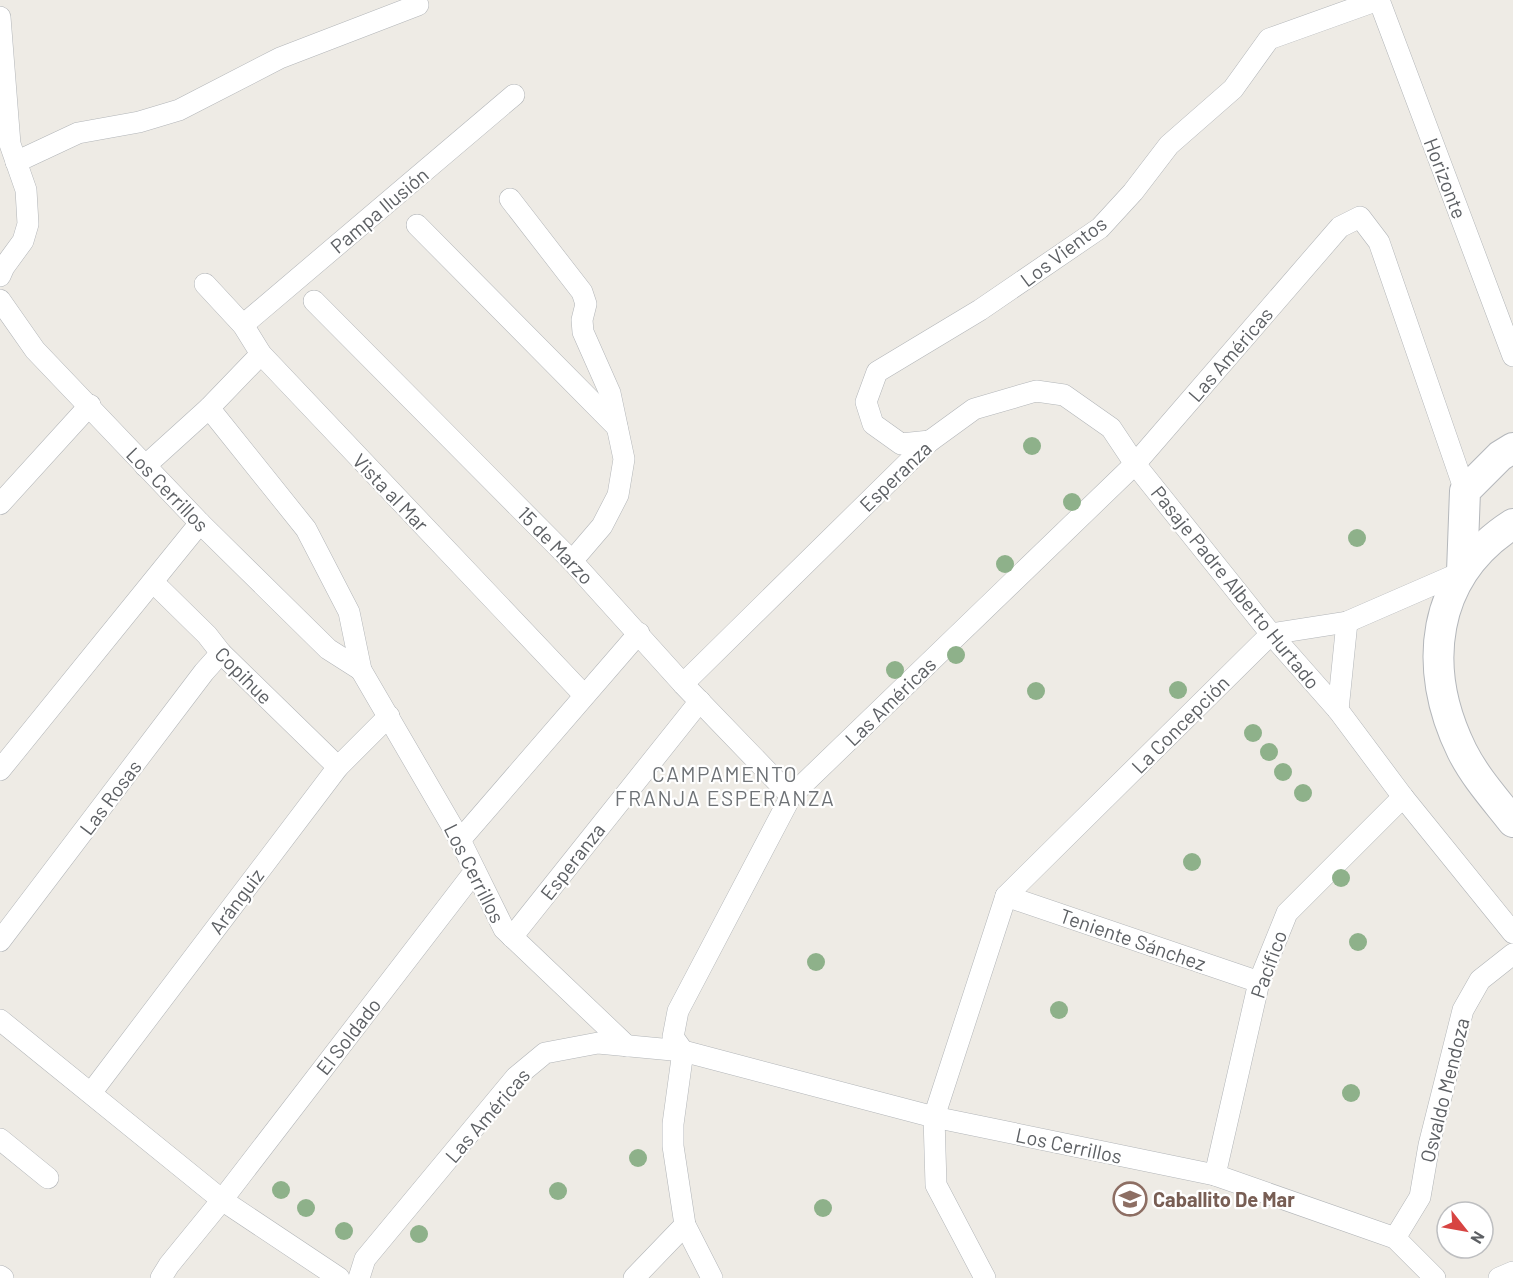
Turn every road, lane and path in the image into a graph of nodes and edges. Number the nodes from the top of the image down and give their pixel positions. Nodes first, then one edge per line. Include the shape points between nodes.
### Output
1 (1378, 0) edge
2 (418, 5) dead end
3 (0, 17) edge
4 (514, 95) dead end
5 (16, 162) junction
6 (510, 199) dead end
7 (417, 225) dead end
8 (0, 276) edge
9 (205, 284) dead end
10 (0, 300) edge
11 (314, 301) dead end
12 (243, 325) junction
13 (261, 354) junction
14 (1513, 356) edge
15 (90, 405) junction
16 (209, 408) junction
17 (617, 428) junction
18 (930, 441) junction
19 (1513, 448) edge
20 (1135, 464) junction
21 (145, 466) junction
22 (1465, 491) junction
23 (0, 504) edge
24 (200, 523) junction
25 (1513, 524) edge
26 (572, 561) junction
27 (1462, 572) junction
28 (153, 582) junction
29 (1347, 621) junction
30 (639, 633) junction
31 (1271, 634) junction
32 (221, 653) junction
33 (361, 670) junction
34 (683, 684) junction
35 (584, 695) junction
36 (700, 701) junction
37 (1338, 710) junction
38 (389, 716) junction
39 (338, 767) junction
40 (0, 770) edge
41 (791, 796) junction
42 (1403, 797) junction
43 (1513, 822) edge
44 (460, 840) junction
45 (475, 871) junction
46 (1006, 896) junction
47 (1513, 933) edge
48 (512, 937) junction
49 (0, 941) edge
50 (1513, 954) edge
51 (1259, 982) junction
52 (0, 1020) edge
53 (627, 1046) junction
54 (683, 1051) junction
55 (91, 1093) junction
56 (934, 1117) junction
57 (0, 1139) edge
58 (1215, 1175) junction
59 (48, 1178) dead end
60 (222, 1200) junction
61 (685, 1225) junction
62 (1395, 1238) junction
63 (1513, 1272) edge
64 (161, 1278) edge
65 (339, 1278) edge
66 (358, 1278) edge
67 (634, 1278) edge
68 (712, 1278) edge
69 (985, 1278) edge
70 (1435, 1278) edge
71 (1499, 1278) edge

1 - 14 street, Horizonte
1 - 18 street, Los Vientos via 1269,39 1233,89 1169,145 1100,228 980,310 877,372 866,402 873,424 901,444
2 - 5 street via 280,58 179,110 78,133
3 - 5 street via 10,144
4 - 12 street, Pampa Ilusión
5 - 8 street via 26,190 28,224 23,241
6 - 17 street via 582,292 586,304 583,332 610,393
7 - 17 street
9 - 12 street, Vista al Mar
10 - 15 street, Los Cerrillos via 35,350
11 - 26 street, 15 de Marzo
12 - 13 street, Vista al Mar
13 - 16 street
13 - 35 street, Vista al Mar
15 - 21 street, Los Cerrillos
15 - 23 street
16 - 21 street
16 - 33 street, Los Cerrillos via 306,529 349,612
17 - 26 street via 624,459 618,495 602,526
18 - 20 street, Esperanza via 974,409 1036,391 1064,394 1111,428
18 - 34 street, Esperanza
19 - 22 main road
20 - 22 street, Las Américas via 1340,227 1360,217 1379,242
20 - 31 street, Pasaje Padre Alberto Hurtado
20 - 41 street, Las Américas
21 - 24 street, Los Cerrillos
22 - 27 main road
24 - 28 street
24 - 33 street, Los Cerrillos via 328,649
25 - 27 main road via 1494,537
26 - 30 street, 15 de Marzo
27 - 29 street
27 - 43 main road via 1439,628 1440,686 1462,752
28 - 32 street, Copihue
28 - 40 street
29 - 31 street
29 - 37 street, Pasaje Padre Alberto Hurtado
30 - 34 street, 15 de Marzo
30 - 35 street
31 - 37 street, Pasaje Padre Alberto Hurtado
31 - 46 street, La Concepción
32 - 39 street, Copihue
32 - 49 street, Las Rosas
33 - 38 street, Los Cerrillos
34 - 36 street, 15 de Marzo
35 - 44 street
36 - 41 street, 15 de Marzo
36 - 48 street, Esperanza
37 - 42 street, Pasaje Padre Alberto Hurtado
38 - 39 street, Aránguiz
38 - 44 street, Los Cerrillos
39 - 55 street, Aránguiz
41 - 54 street, Las Américas via 678,1011 673,1036
42 - 47 street, Pasaje Padre Alberto Hurtado
42 - 51 street, Pacífico via 1287,913
44 - 45 street, Los Cerrillos
45 - 48 street, Los Cerrillos via 504,929
45 - 60 street, El Soldado
46 - 51 street, Teniente Sánchez
46 - 56 street, La Concepción
48 - 53 street, Los Cerrillos
50 - 62 street, Osvaldo Mendoza via 1480,980 1463,1010 1420,1197
51 - 58 street, Pacífico
52 - 55 street
53 - 54 street, Las Américas
53 - 66 street, Las Américas via 598,1044 545,1053 516,1077 365,1259
54 - 56 street, Los Cerrillos
54 - 61 street via 673,1146
55 - 60 street
56 - 58 street, Los Cerrillos
56 - 69 street, La Concepción via 936,1185
57 - 59 street
58 - 62 street, Los Cerrillos
60 - 64 street, El Soldado
60 - 65 street
61 - 67 street
61 - 68 street
62 - 70 street, Los Cerrillos
63 - 71 street

